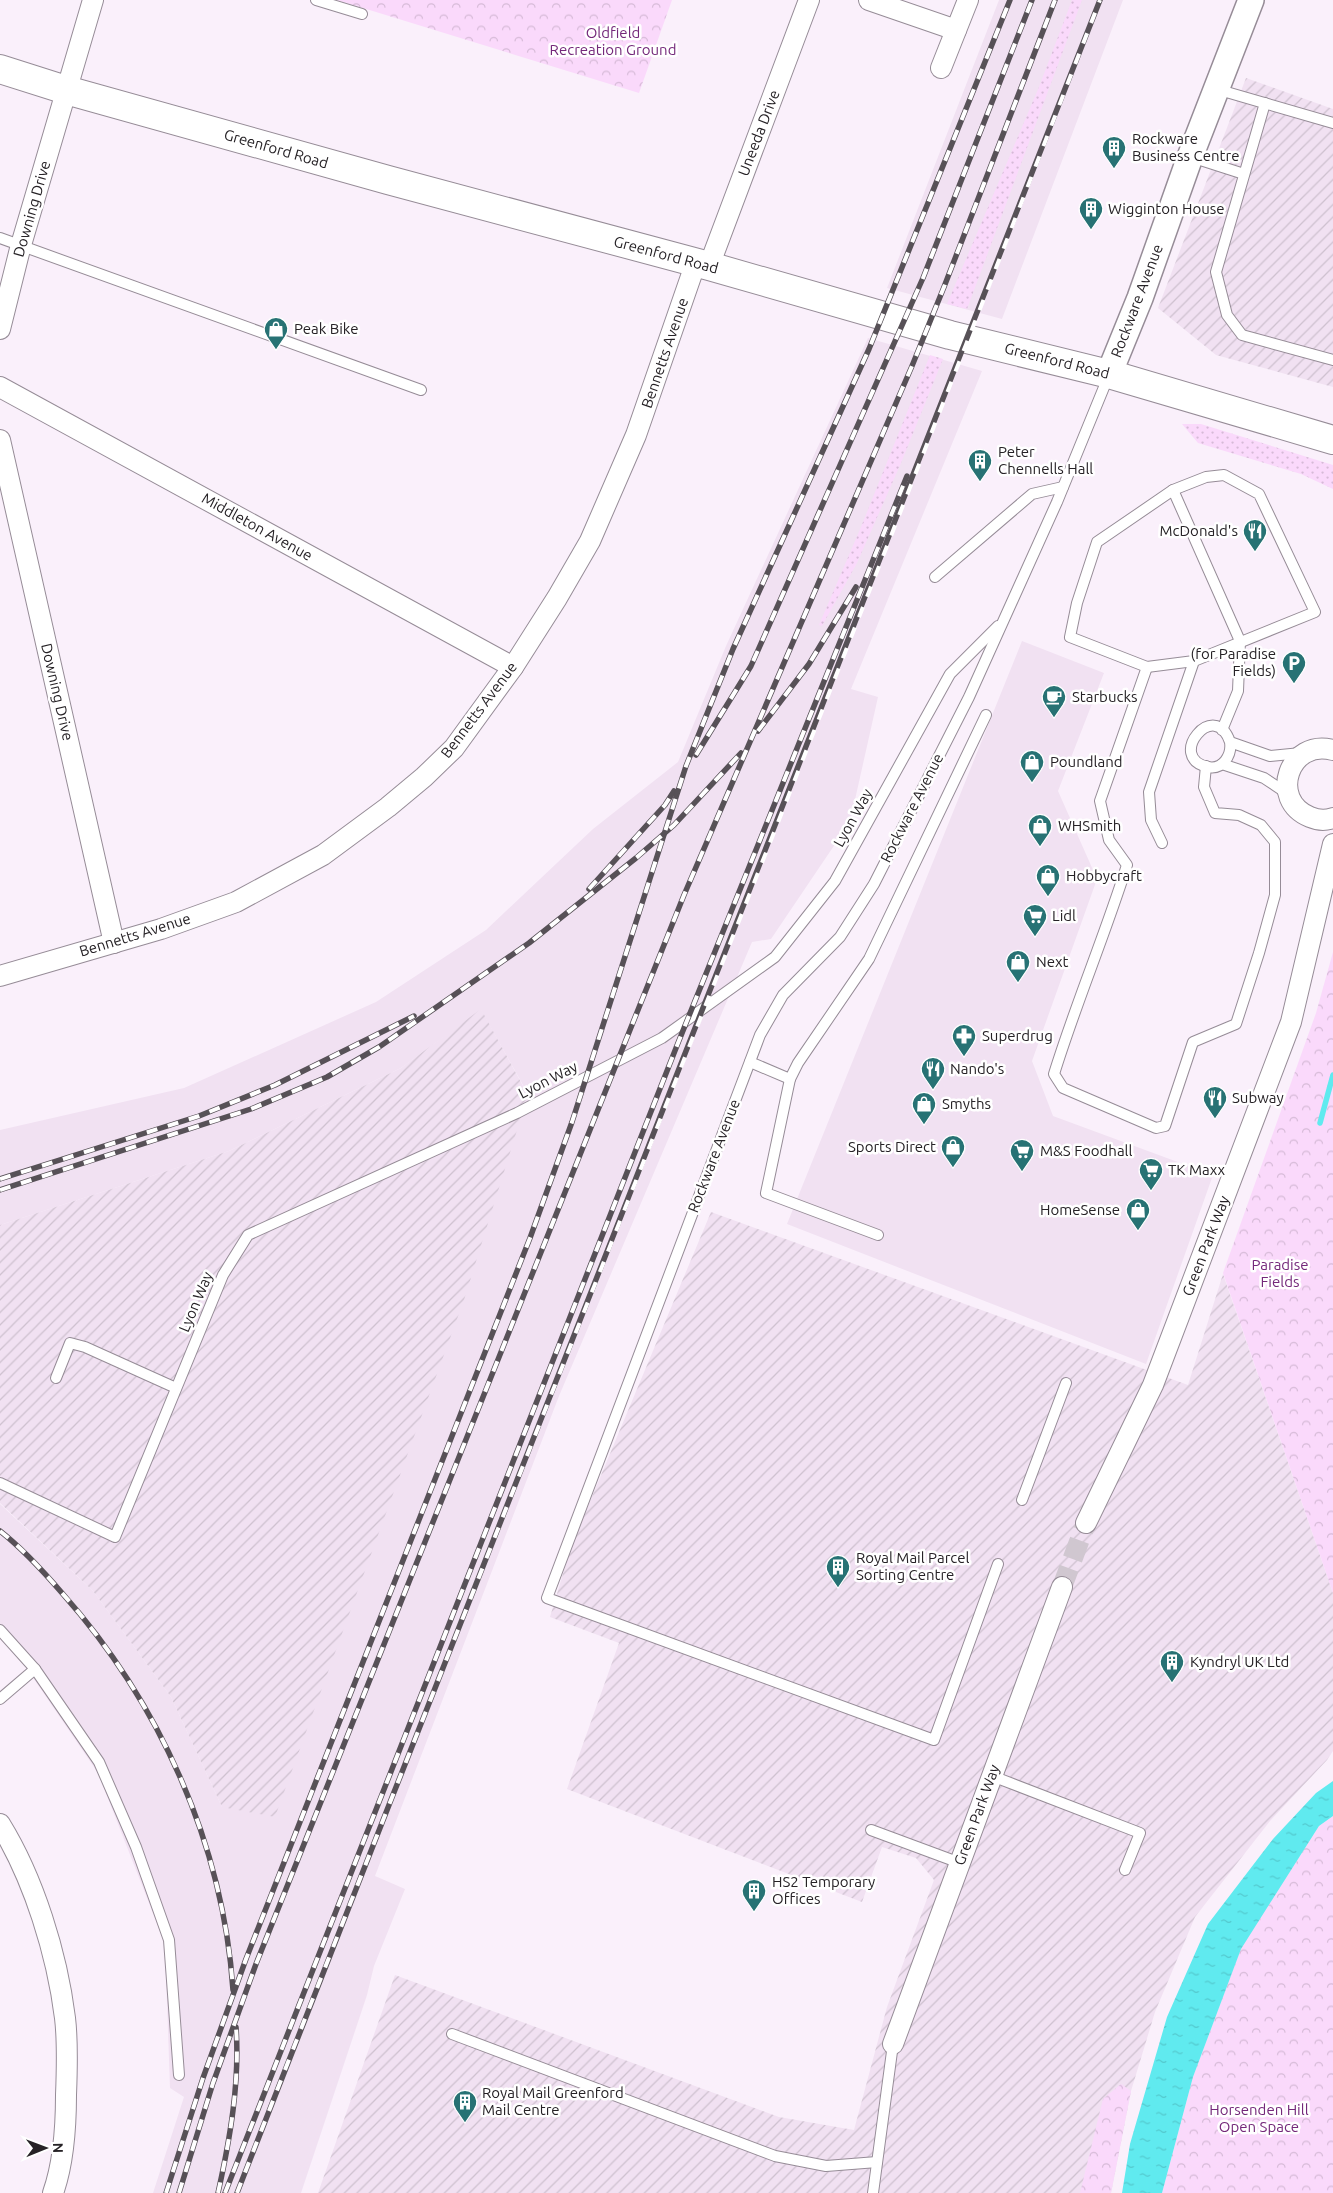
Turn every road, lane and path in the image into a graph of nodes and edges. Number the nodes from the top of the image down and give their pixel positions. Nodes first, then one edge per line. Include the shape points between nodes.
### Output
1 (93, 0) edge
2 (316, 0) edge
3 (809, 0) edge
4 (869, 0) edge
5 (968, 0) edge
6 (1251, 0) edge
7 (362, 14) dead end
8 (956, 30) junction
9 (941, 68) dead end
10 (0, 69) edge
11 (1215, 88) junction
12 (66, 90) junction
13 (1265, 103) junction
14 (1333, 123) edge
15 (1190, 157) junction
16 (1244, 174) junction
17 (0, 238) edge
18 (21, 245) junction
19 (703, 264) junction
20 (0, 329) edge
21 (1333, 360) edge
22 (1109, 374) junction
23 (0, 387) edge
24 (421, 390) dead end
25 (0, 440) edge
26 (1333, 440) edge
27 (1063, 486) junction
28 (1173, 490) junction
29 (935, 577) dead end
30 (1003, 622) junction
31 (1240, 641) junction
32 (1194, 661) junction
33 (513, 667) junction
34 (1147, 667) junction
35 (986, 715) dead end
36 (1222, 730) junction
37 (1230, 742) junction
38 (1333, 750) edge
39 (1306, 753) junction
40 (1222, 764) junction
41 (1206, 766) junction
42 (1289, 795) junction
43 (1333, 818) edge
44 (1162, 843) dead end
45 (1333, 844) edge
46 (114, 943) junction
47 (0, 976) edge
48 (750, 1062) junction
49 (790, 1079) junction
50 (878, 1235) dead end
51 (56, 1378) dead end
52 (1066, 1383) dead end
53 (176, 1388) junction
54 (0, 1483) edge
55 (1022, 1500) dead end
56 (1086, 1523) tunnel mouth
57 (998, 1564) dead end
58 (1062, 1587) tunnel mouth
59 (0, 1630) edge
60 (35, 1669) junction
61 (0, 1699) edge
62 (992, 1776) junction
63 (0, 1824) edge
64 (871, 1830) dead end
65 (960, 1863) junction
66 (1125, 1870) dead end
67 (452, 2034) dead end
68 (893, 2044) joint
69 (179, 2075) dead end
70 (877, 2162) junction
71 (53, 2193) edge
72 (873, 2193) edge

1 - 12 street, Downing Drive
2 - 7 lane
3 - 19 street, Uneeda Drive
4 - 8 street
5 - 8 street
6 - 11 street, Rockware Avenue
8 - 9 street
10 - 12 main road, Greenford Road
11 - 13 lane
11 - 15 street, Rockware Avenue
12 - 18 street, Downing Drive
12 - 19 main road, Greenford Road
13 - 14 lane
13 - 16 lane
15 - 16 lane
15 - 22 street, Rockware Avenue
16 - 21 lane via 1216,272 1227,315 1242,335
17 - 18 lane
18 - 20 street, Downing Drive
18 - 24 lane
19 - 22 main road, Greenford Road via 950,335
19 - 33 street, Bennetts Avenue via 636,436 590,541
22 - 26 main road, Greenford Road
22 - 27 lane, Rockware Avenue
23 - 33 street, Middleton Avenue
25 - 46 street, Downing Drive
27 - 29 lane via 1032,494
27 - 30 lane, Rockware Avenue
28 - 31 lane
28 - 31 lane via 1206,477 1224,475 1259,494 1315,612
28 - 34 lane via 1097,542 1077,603 1070,637
30 - 48 lane, Rockware Avenue via 969,697 874,884 840,937 783,995 760,1035
30 - 53 lane, Lyon Way via 950,674 835,881 775,957 662,1038 517,1113 248,1235 223,1275
31 - 32 lane
31 - 36 lane via 1238,692
32 - 34 lane
32 - 44 lane via 1149,792 1151,820
33 - 46 street, Bennetts Avenue via 454,748 424,778 323,855 236,902
34 - 41 lane via 1100,802 1109,840 1127,865 1054,1074 1063,1088 1156,1128 1165,1126 1193,1042 1236,1024 1275,895 1275,842 1261,825 1239,815 1215,813 1204,787
35 - 49 lane via 869,959
36 - 37 lane
36 - 41 lane via 1206,727 1192,740 1192,754
37 - 39 lane via 1270,756
37 - 40 lane via 1230,754
38 - 39 street via 1313,749
39 - 42 street via 1293,763 1288,773
40 - 41 lane
40 - 42 lane via 1264,778
42 - 43 street via 1294,806 1304,814 1315,819
45 - 56 street, Green Park Way via 1291,1022 1153,1384
46 - 47 street, Bennetts Avenue
48 - 49 lane
48 - 57 lane, Rockware Avenue via 546,1598 934,1740
49 - 50 lane via 766,1193
51 - 53 lane via 70,1343
52 - 55 lane
53 - 54 lane, Lyon Way via 115,1537
58 - 62 street, Green Park Way
59 - 60 lane
60 - 61 lane
60 - 69 lane via 99,1762 136,1846 169,1940
62 - 65 street, Green Park Way
62 - 66 lane via 1140,1833
63 - 71 street via 28,1878 43,1921 65,2019 66,2124
64 - 65 lane
65 - 68 street, Green Park Way
67 - 70 lane via 775,2156 826,2166
68 - 70 lane
70 - 72 lane

